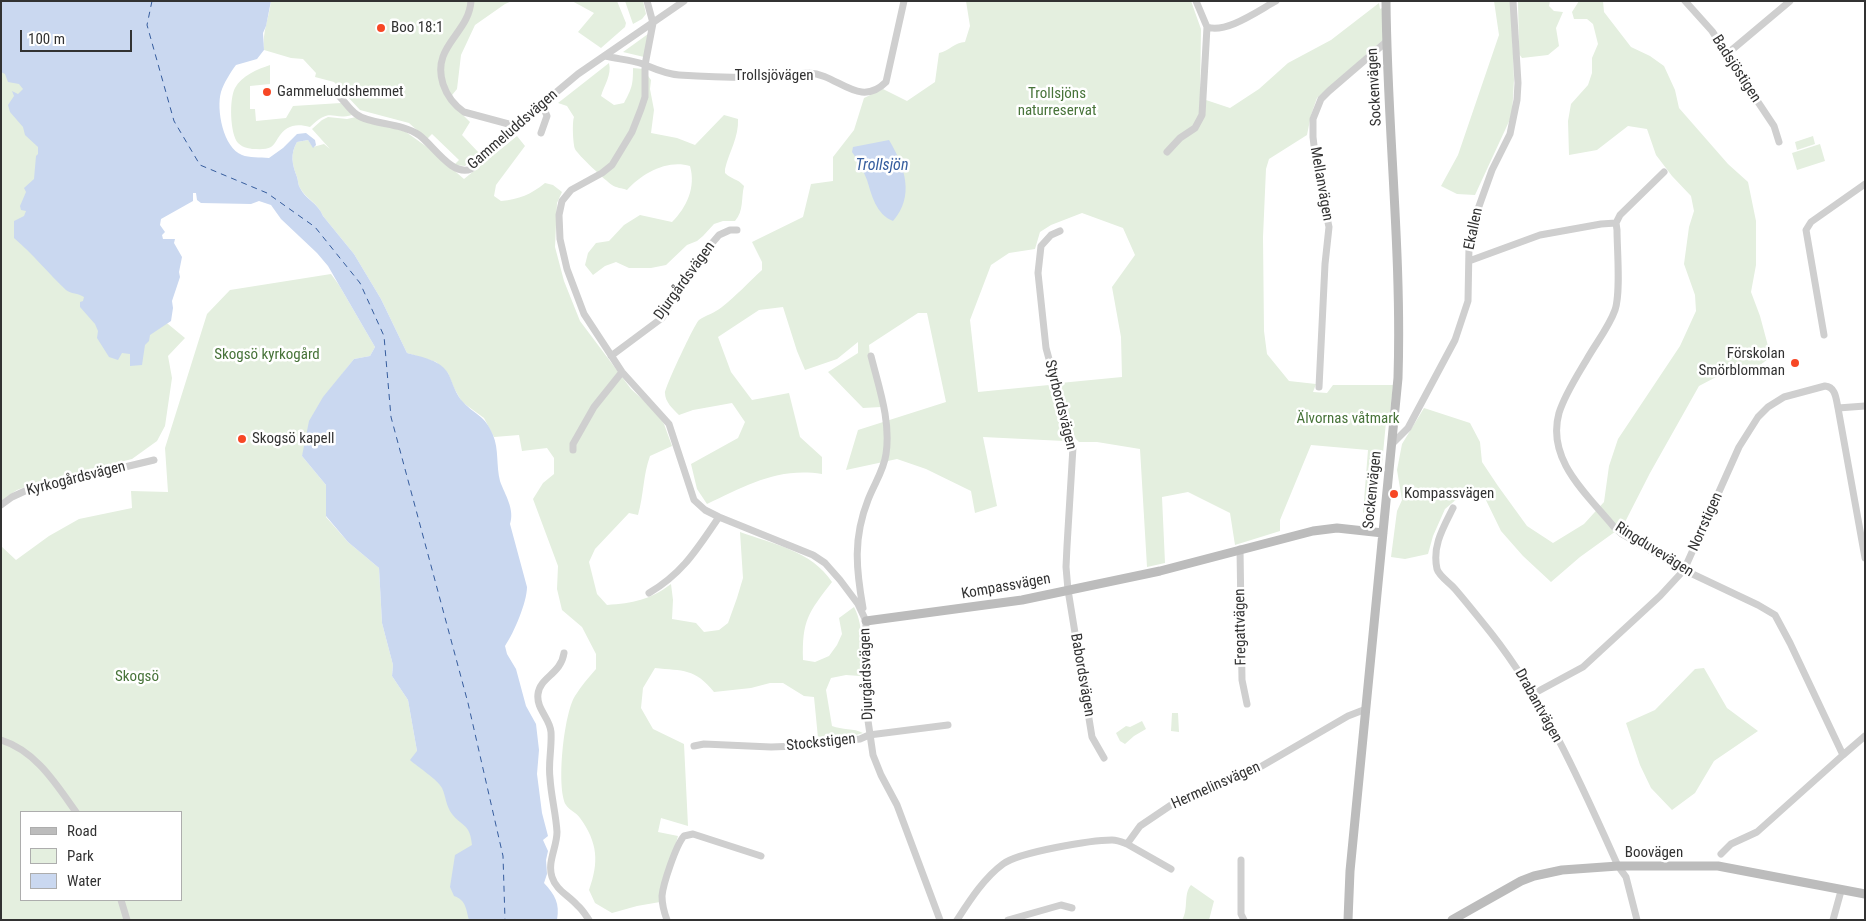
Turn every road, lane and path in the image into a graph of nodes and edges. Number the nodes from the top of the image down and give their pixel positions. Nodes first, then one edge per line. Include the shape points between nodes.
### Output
1 (471, 1) edge
2 (647, 1) edge
3 (684, 1) edge
4 (904, 1) edge
5 (1196, 1) edge
6 (1276, 1) edge
7 (1386, 1) edge
8 (1513, 1) edge
9 (1685, 1) edge
10 (1790, 1) edge
11 (653, 22) junction
12 (1207, 27) junction
13 (1386, 42) junction
14 (1727, 54) junction
15 (605, 56) junction
16 (645, 65) junction
17 (340, 97) dead end
18 (542, 104) junction
19 (516, 126) junction
20 (541, 133) dead end
21 (1779, 142) dead end
22 (1167, 152) dead end
23 (1664, 172) dead end
24 (1865, 184) edge
25 (1616, 223) junction
26 (737, 230) dead end
27 (1060, 231) dead end
28 (1469, 261) junction
29 (1824, 335) dead end
30 (611, 356) junction
31 (872, 356) dead end
32 (622, 372) junction
33 (1319, 387) dead end
34 (1865, 406) edge
35 (1838, 408) junction
36 (1392, 444) junction
37 (572, 450) dead end
38 (154, 460) dead end
39 (1, 505) edge
40 (1453, 508) dead end
41 (719, 517) junction
42 (1383, 533) junction
43 (1240, 549) junction
44 (1865, 558) edge
45 (1684, 570) junction
46 (1068, 590) junction
47 (648, 593) dead end
48 (866, 621) junction
49 (564, 653) dead end
50 (1533, 694) junction
51 (1246, 704) dead end
52 (1366, 709) junction
53 (948, 725) dead end
54 (869, 735) junction
55 (1865, 736) edge
56 (1, 740) edge
57 (694, 746) dead end
58 (1843, 755) junction
59 (1104, 758) dead end
60 (75, 811) edge
61 (1127, 844) junction
62 (1721, 854) dead end
63 (761, 856) dead end
64 (1241, 860) dead end
65 (1618, 866) junction
66 (1171, 869) dead end
67 (1842, 891) junction
68 (1865, 894) edge
69 (121, 901) edge
70 (1072, 908) dead end
71 (1458, 918) edge
72 (127, 920) edge
73 (589, 920) edge
74 (667, 920) edge
75 (940, 920) edge
76 (957, 920) edge
77 (1008, 920) edge
78 (1244, 920) edge
79 (1348, 920) edge
80 (1637, 920) edge
81 (1833, 920) edge

1 - 19 street via 469,13 440,59 444,87 456,107 464,112
2 - 11 street, Djurgårdsvägen
3 - 11 street, Gammeluddsvägen
4 - 16 street, Trollsjövägen via 886,82 870,93 862,93 810,73 775,77 679,75
5 - 12 street
6 - 12 street via 1226,27
7 - 13 street, Sockenvägen
8 - 28 street, Ekallen via 1518,83 1515,116 1473,223
9 - 14 street, Badsjöstigen via 1712,30
10 - 14 street
11 - 15 street, Gammeluddsvägen
11 - 16 street, Djurgårdsvägen
12 - 22 street via 1202,115 1194,128
13 - 33 street, Mellanvägen via 1321,99 1313,119 1317,171 1329,227
13 - 36 street, Sockenvägen via 1399,338
14 - 21 street, Badsjöstigen via 1774,126
15 - 16 street, Trollsjövägen
15 - 18 street, Gammeluddsvägen
16 - 30 street, Djurgårdsvägen via 645,97 619,156 602,173 571,190 560,209 562,253 572,286 584,314
17 - 19 street, Gammeluddsvägen via 355,114 416,133 461,172 471,169
18 - 19 street, Gammeluddsvägen
18 - 20 street via 547,116
23 - 25 street via 1626,208
24 - 29 street via 1811,222 1806,230
25 - 28 street via 1540,234
25 - 45 street, Ringduvevägen via 1616,309 1560,411 1558,448 1574,479 1614,527
26 - 30 street, Djurgårdsvägen via 719,235 707,249 662,318
27 - 46 street, Styrbordsvägen via 1041,246 1038,273 1046,348 1073,447 1066,553
28 - 36 street, Ekallen via 1468,301 1455,340 1408,428
30 - 32 street, Djurgårdsvägen
31 - 48 street via 888,435 884,466 863,513 858,542 857,573
32 - 37 street via 594,407
32 - 41 street, Djurgårdsvägen via 669,424 694,500
34 - 35 street
35 - 44 street
35 - 45 street, Norrstigen via 1834,390 1825,386 1784,397 1758,417 1739,447
36 - 42 street, Sockenvägen
38 - 39 street, Kyrkogårdsvägen via 25,491
40 - 50 street, Drabantvägen via 1437,541 1437,571 1510,658
41 - 47 street via 692,558 667,583
41 - 48 street, Djurgårdsvägen via 813,555 850,592
42 - 43 street, Kompassvägen via 1324,529
42 - 52 street, Sockenvägen
43 - 46 street, Kompassvägen via 1160,571
43 - 51 street, Fregattvägen via 1242,680
45 - 50 street, Norrstigen via 1583,666
45 - 58 street, Ringduvevägen via 1775,615
46 - 48 street, Kompassvägen via 998,604
46 - 59 street, Babordsvägen via 1092,737
48 - 54 street, Djurgårdsvägen via 865,700
49 - 73 street via 561,664 541,685 538,694 551,731 550,777 557,832 550,870 558,889 578,905
50 - 65 street, Drabantvägen
52 - 61 street, Hermelinsvägen via 1254,770 1180,799 1140,826
52 - 79 street, Sockenvägen
53 - 54 street, Stockstigen
54 - 57 street, Stockstigen via 860,739 771,748
54 - 75 street, Djurgårdsvägen via 876,764 897,805
55 - 58 street
56 - 60 street via 37,760
58 - 62 street via 1757,832 1731,844
61 - 66 street
61 - 76 street via 1115,840 1100,841 1014,858 986,880
63 - 74 street via 693,834 684,836 662,895
64 - 78 street via 1241,914
65 - 67 street, Boovägen via 1718,866
65 - 71 street, Boovägen via 1562,870 1534,876
65 - 80 street, Drabantvägen via 1626,877
67 - 68 street, Boovägen
67 - 81 street
69 - 72 street
70 - 77 street via 1061,904

